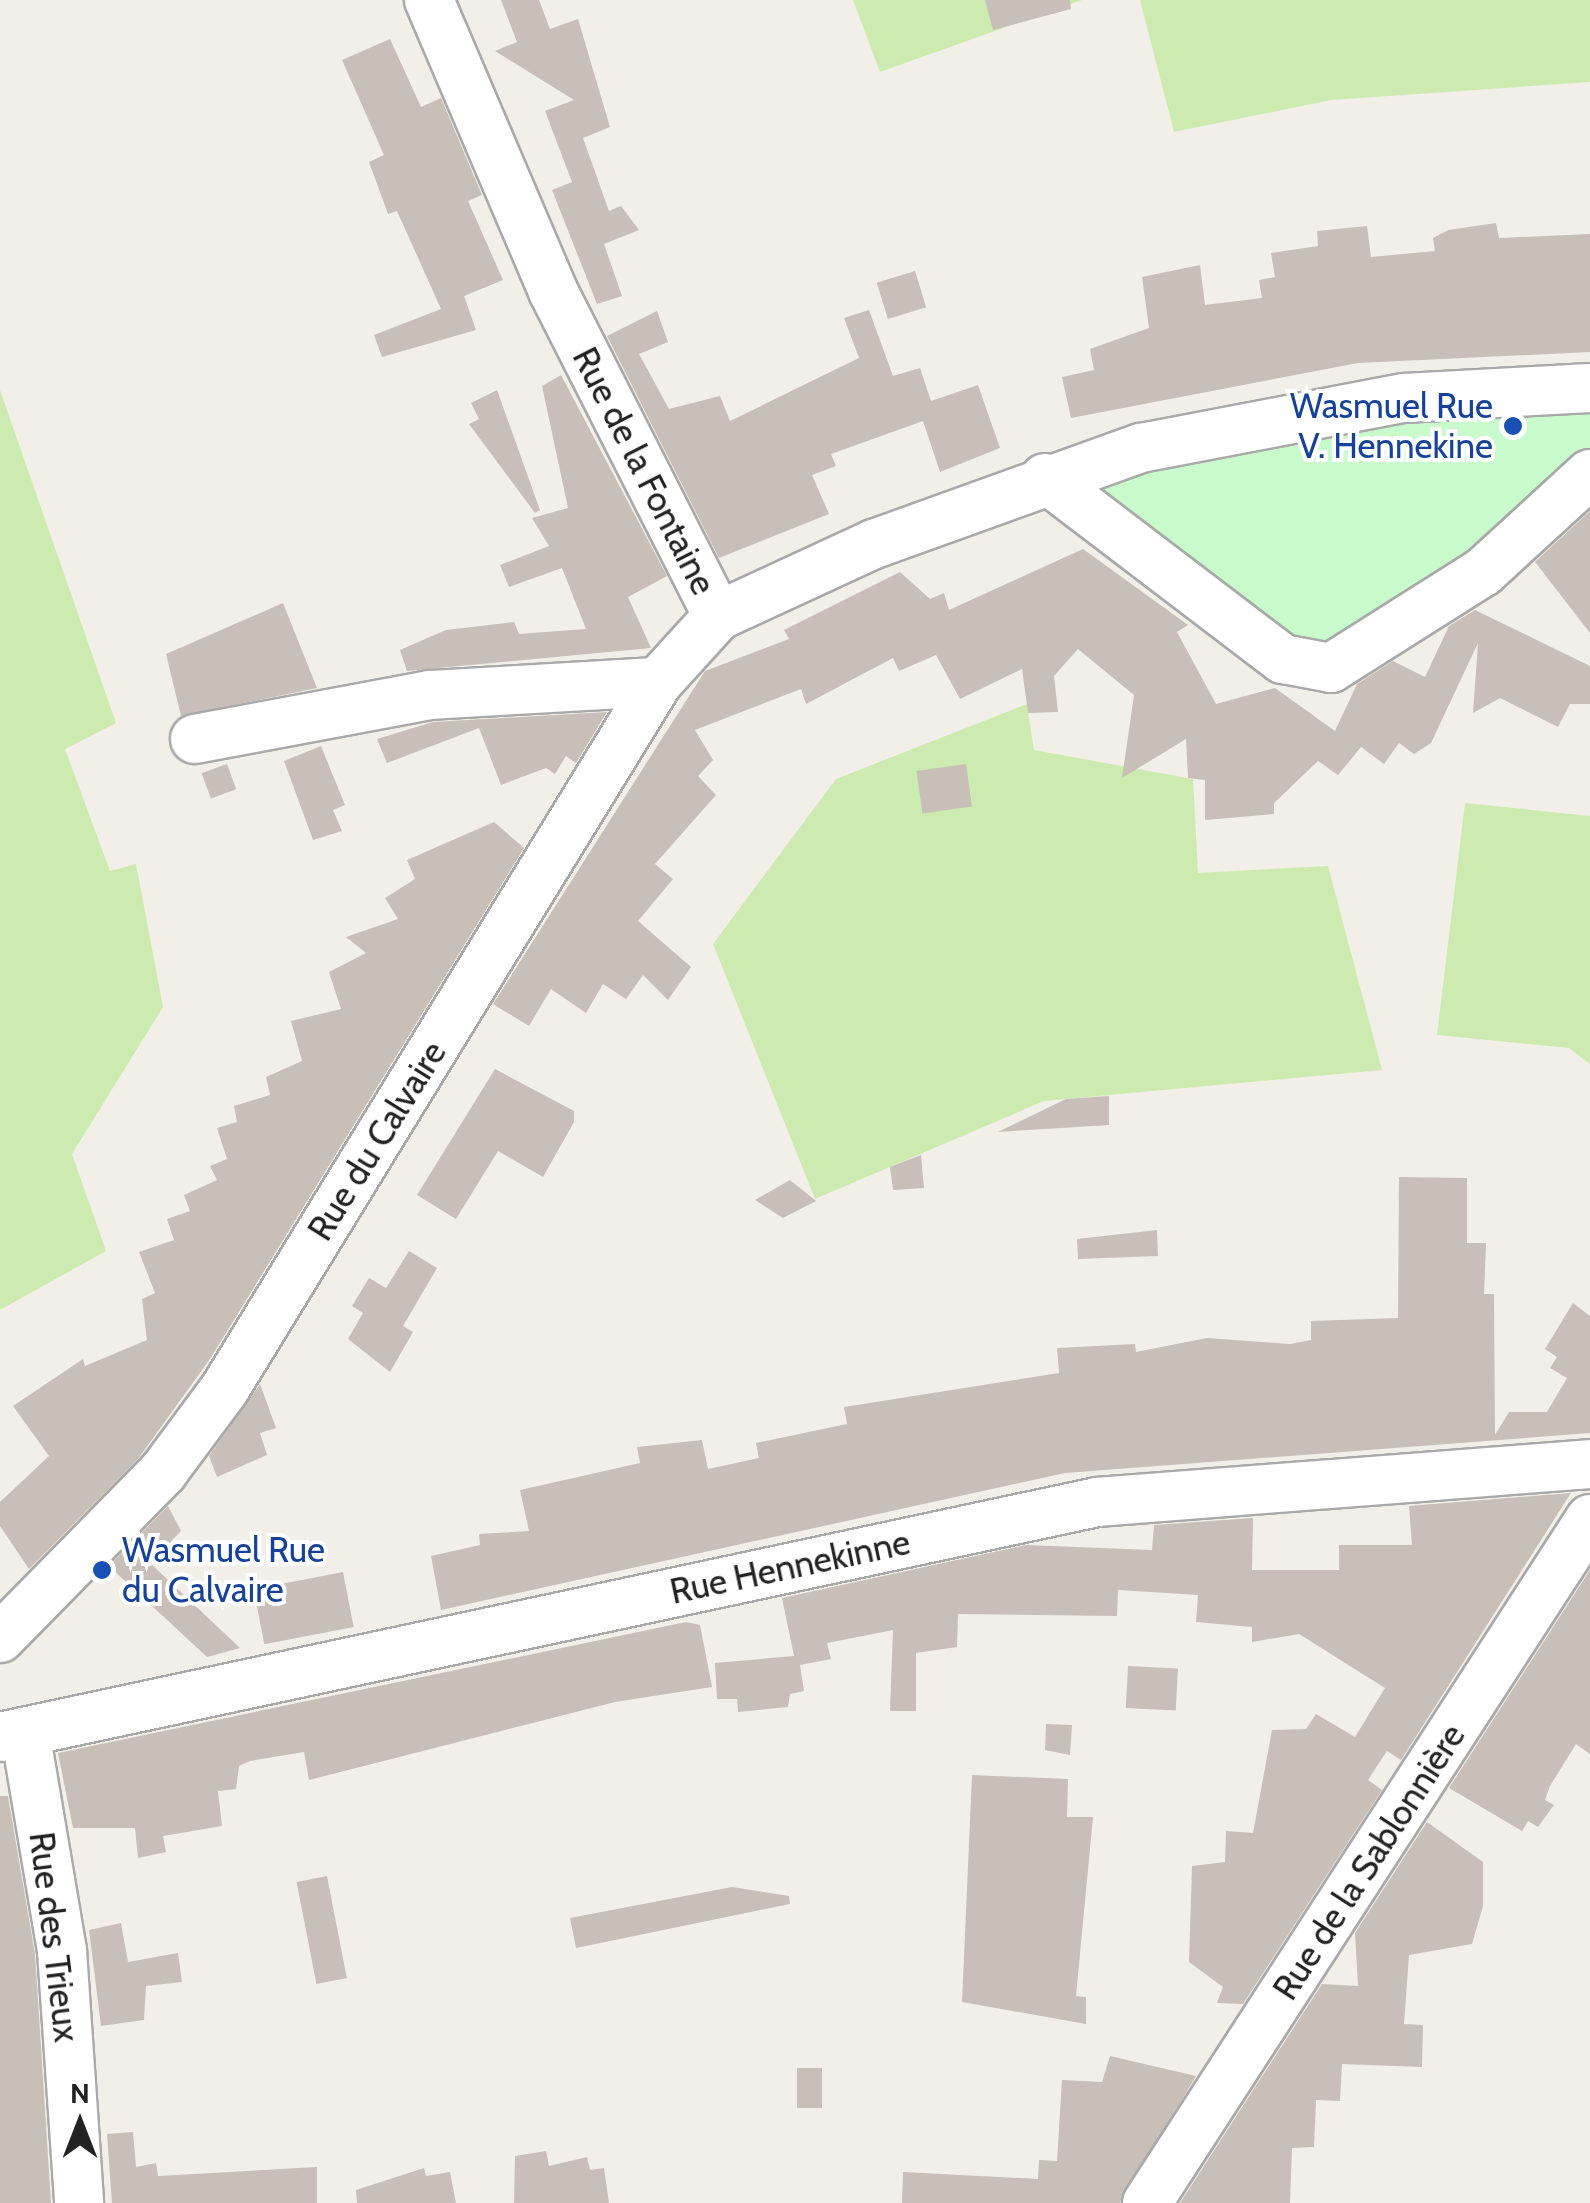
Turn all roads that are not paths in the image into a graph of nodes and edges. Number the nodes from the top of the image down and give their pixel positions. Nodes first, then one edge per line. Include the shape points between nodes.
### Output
1 (429, 0) edge
2 (1590, 388) edge
3 (1590, 474) edge
4 (1045, 478) junction
5 (718, 616) junction
6 (658, 682) junction
7 (195, 739) dead end
8 (1590, 1464) edge
9 (1590, 1520) edge
10 (0, 1638) edge
11 (13, 1735) edge
12 (79, 2203) edge
13 (1147, 2203) edge

1 - 5 street, Rue de la Fontaine via 553,291
2 - 4 street, Rue de la Fontaine via 1314,412
3 - 4 street via 1483,572 1331,668 1284,659
4 - 5 street, Rue de la Fontaine
5 - 6 street, Rue du Calvaire
6 - 7 street via 430,695
6 - 10 street, Rue du Calvaire via 224,1390 163,1472
8 - 11 street, Rue Hennekinne via 1096,1502
9 - 13 street, Rue de la Sablonnière
11 - 12 street, Rue des Trieux via 62,1951

